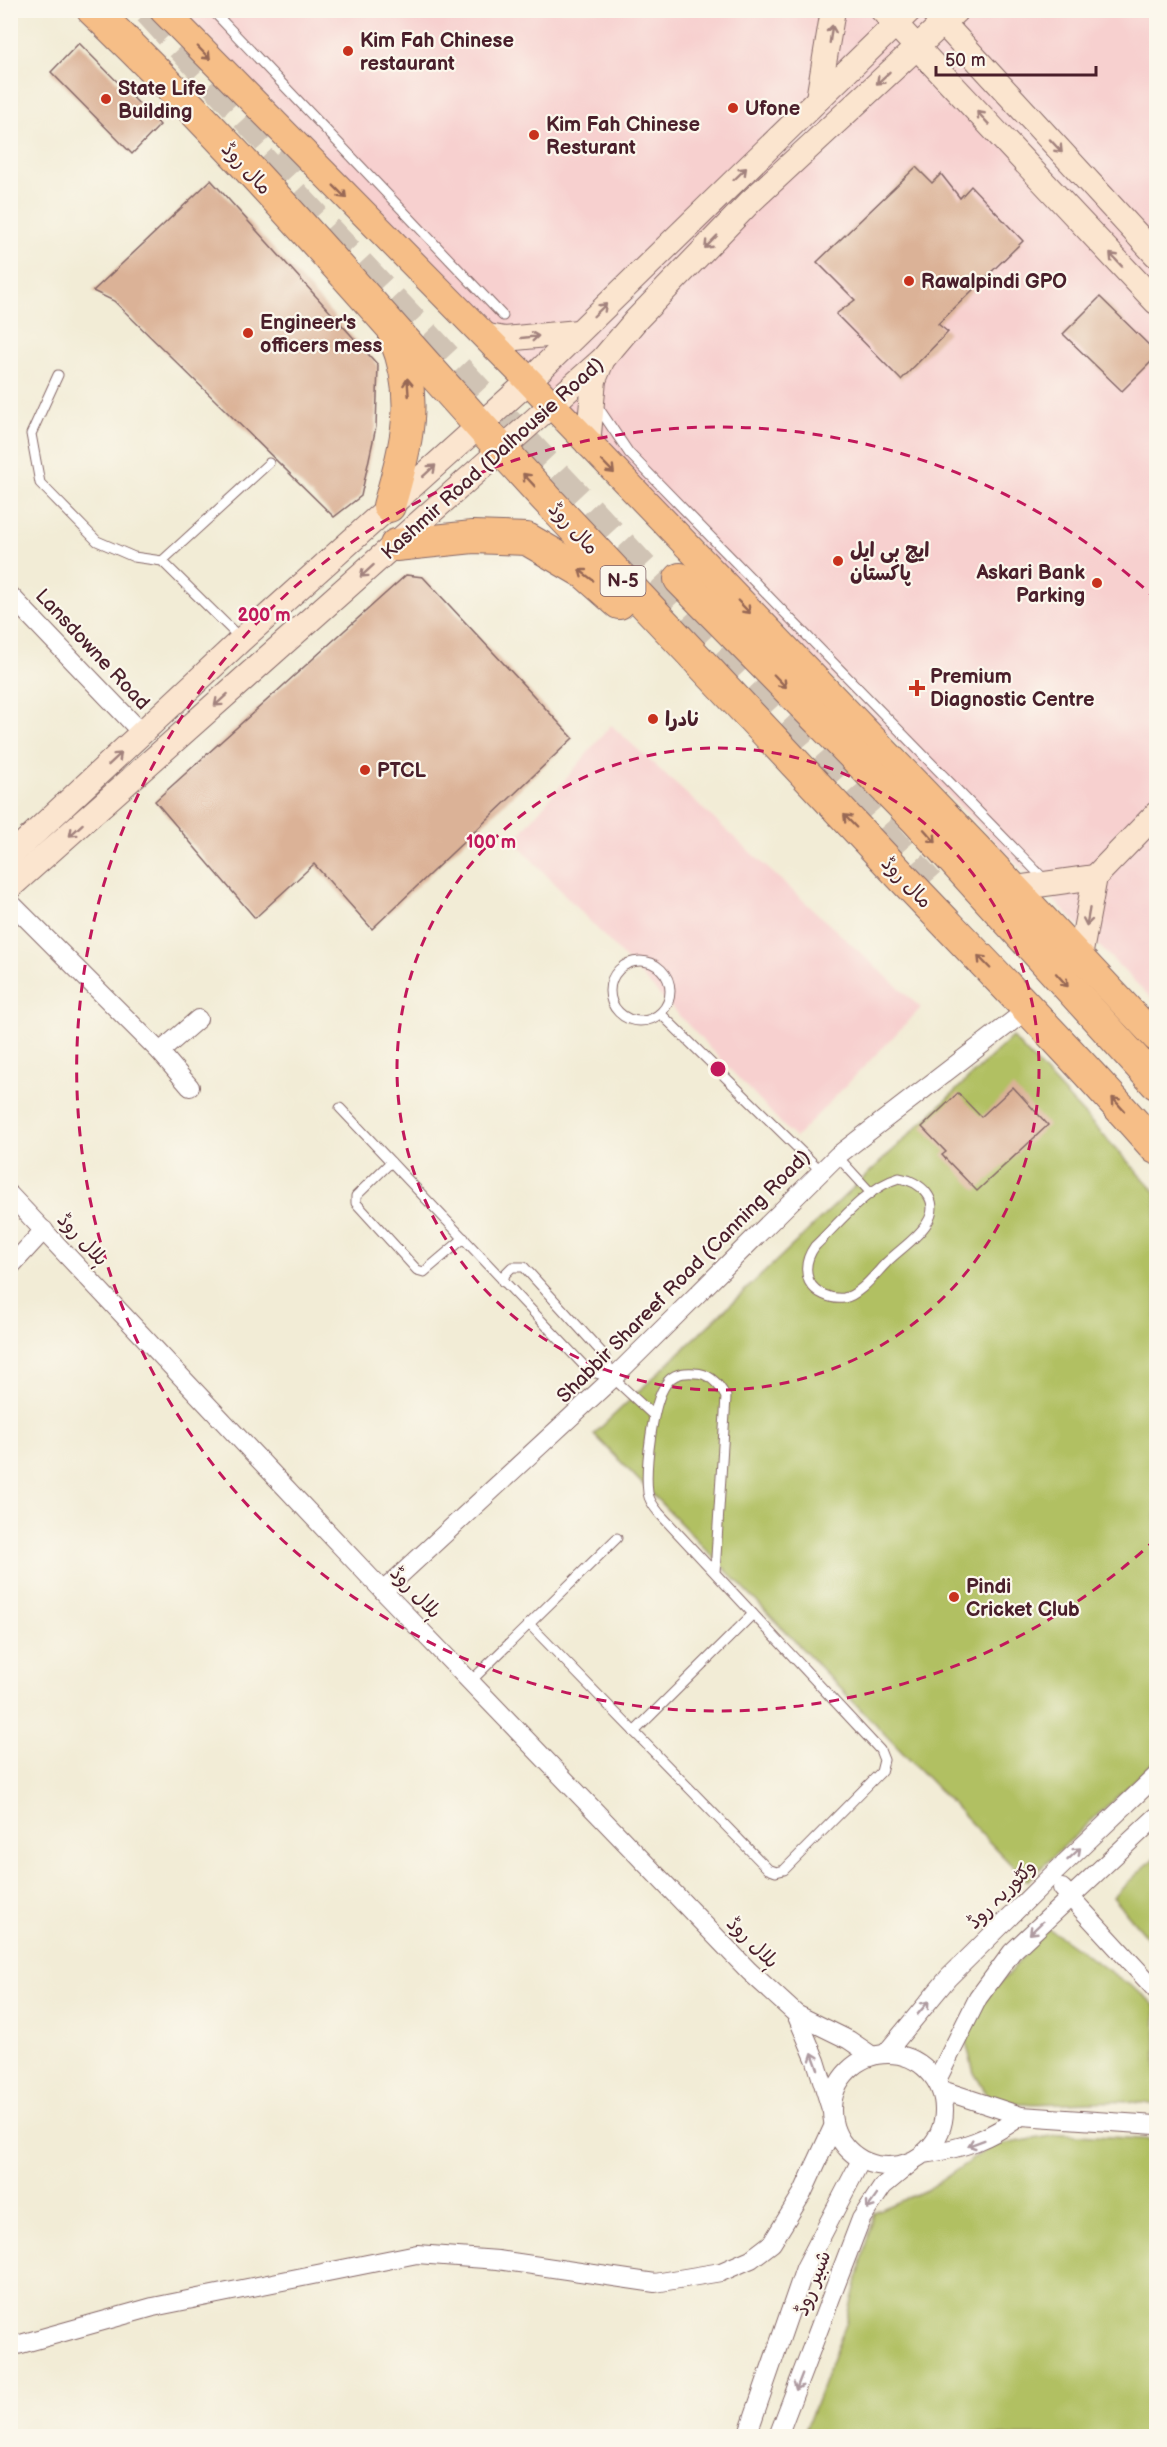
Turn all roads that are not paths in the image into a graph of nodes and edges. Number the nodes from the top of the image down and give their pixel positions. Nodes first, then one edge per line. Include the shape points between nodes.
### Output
1 (93, 10) edge
2 (163, 10) edge
3 (212, 10) edge
4 (833, 10) edge
5 (944, 14) edge
6 (896, 15) edge
7 (917, 47) junction
8 (818, 99) junction
9 (1156, 255) edge
10 (1156, 302) edge
11 (503, 316) dead end
12 (390, 326) junction
13 (578, 332) junction
14 (483, 335) junction
15 (603, 359) junction
16 (58, 375) dead end
17 (529, 381) junction
18 (591, 397) junction
19 (551, 405) junction
20 (479, 426) junction
21 (588, 445) junction
22 (501, 449) junction
23 (269, 463) dead end
24 (389, 506) junction
25 (396, 545) junction
26 (162, 561) junction
27 (680, 579) dead end
28 (10, 595) edge
29 (241, 640) junction
30 (699, 662) junction
31 (142, 734) junction
32 (1156, 814) edge
33 (10, 856) edge
34 (1095, 877) junction
35 (1049, 884) junction
36 (10, 887) edge
37 (1016, 888) junction
38 (10, 902) edge
39 (1080, 957) junction
40 (1028, 1009) junction
41 (661, 1014) junction
42 (198, 1019) dead end
43 (1156, 1038) edge
44 (160, 1052) junction
45 (1156, 1083) edge
46 (190, 1088) dead end
47 (340, 1108) dead end
48 (1156, 1148) edge
49 (837, 1156) junction
50 (391, 1162) junction
51 (821, 1171) junction
52 (871, 1193) junction
53 (10, 1195) edge
54 (44, 1230) junction
55 (464, 1238) junction
56 (10, 1267) edge
57 (503, 1282) junction
58 (613, 1378) junction
59 (653, 1415) junction
60 (617, 1538) dead end
61 (715, 1573) junction
62 (383, 1591) junction
63 (753, 1614) junction
64 (529, 1624) junction
65 (471, 1681) junction
66 (634, 1732) junction
67 (1156, 1776) edge
68 (1156, 1817) edge
69 (1051, 1876) junction
70 (1070, 1896) junction
71 (1156, 1990) edge
72 (796, 2014) junction
73 (878, 2054) junction
74 (940, 2085) junction
75 (1021, 2116) junction
76 (832, 2118) junction
77 (1156, 2125) edge
78 (918, 2157) junction
79 (861, 2160) junction
80 (10, 2347) edge
81 (747, 2436) edge
82 (778, 2436) edge

1 - 12 highway, مال روڈ / N-5 via 163,77
2 -> 14 main road
3 - 11 lane
8 -> 4 street
5 - 7 street, Kashmir Road (Dalhousie Road)
5 -> 9 street
6 - 7 street
6 - 8 street, Kashmir Road (Dalhousie Road)
10 -> 7 street
7 -> 15 street, Kashmir Road (Dalhousie Road) via 750,202
13 -> 8 street, Kashmir Road (Dalhousie Road)
12 - 20 highway, مال روڈ / N-5
24 -> 12 highway via 406,442 410,388 404,358
14 -> 13 street via 505,339
13 - 17 street, Kashmir Road (Dalhousie Road)
14 - 17 main road
15 - 18 street
15 - 19 street, Kashmir Road (Dalhousie Road)
16 - 26 lane via 31,434 40,483 97,541 134,556
17 - 19 main road
17 - 20 street, Kashmir Road (Dalhousie Road)
18 - 21 street
18 - 35 lane via 629,453
19 - 21 main road
19 - 22 street, Kashmir Road (Dalhousie Road)
20 - 22 highway, مال روڈ / N-5
24 -> 20 street, Kashmir Road (Dalhousie Road)
21 -> 37 main road
22 - 25 street, Kashmir Road (Dalhousie Road)
30 -> 22 highway, مال روڈ / N-5
23 - 26 lane
24 - 29 street, Kashmir Road (Dalhousie Road)
30 -> 25 highway via 646,626 585,573 527,539 474,537
25 -> 36 street, Kashmir Road (Dalhousie Road)
26 - 29 lane
27 -> 45 highway via 916,819
28 - 31 street, Lansdowne Road
29 - 31 street, Kashmir Road (Dalhousie Road)
40 -> 30 highway, مال روڈ / N-5
33 -> 31 street, Kashmir Road (Dalhousie Road)
32 - 34 street
34 - 35 street
34 -> 39 street
35 - 37 street
37 - 39 main road
38 - 44 street
39 - 43 main road
48 -> 40 highway, مال روڈ / N-5
40 - 49 street, Shabbir Shareef Road (Canning Road)
41 - 41 lane via 637,1021 615,1008 610,984 616,972 638,960 651,962 665,974 671,991
41 - 51 lane
42 - 44 street
44 - 46 street
47 - 50 lane
49 - 51 street, Shabbir Shareef Road (Canning Road)
49 - 52 lane
50 - 55 lane
50 - 55 lane via 356,1196 356,1203 417,1270 424,1272
51 - 58 street, Shabbir Shareef Road (Canning Road)
52 - 52 lane via 808,1255 806,1272 823,1295 852,1295 927,1224 930,1200 913,1180 888,1181
53 - 54 street, ہلال روڈ
54 - 56 street
54 - 62 street, ہلال روڈ
55 - 57 lane
57 - 58 lane via 589,1371
57 - 58 lane via 512,1267 524,1267 604,1355
58 - 59 lane
58 - 62 street, Shabbir Shareef Road (Canning Road)
59 - 61 lane via 648,1494 658,1513
59 - 61 lane via 666,1382 685,1372 713,1379 726,1397
60 - 64 lane
61 - 63 lane
62 - 65 street, ہلال روڈ
63 - 66 lane
63 - 66 lane via 880,1750 884,1760 881,1772 784,1870 768,1869
64 - 65 lane
64 - 66 lane
65 - 72 street, ہلال روڈ via 749,1971
69 -> 67 street, وکٹوریہ روڈ
68 - 70 street
69 - 70 street
73 -> 69 street, وکٹوریہ روڈ
70 - 71 street
70 -> 74 street via 1012,1952 978,1998
72 - 73 street, ہلال روڈ
76 -> 72 street, ہلال روڈ via 816,2061
73 - 74 street via 906,2055 924,2065
73 - 76 street via 842,2076
74 - 75 street
74 - 78 street via 945,2114 939,2136
75 - 77 street
75 -> 78 street via 992,2137
76 - 79 street via 844,2146
76 - 80 street via 802,2194 772,2243 751,2259 721,2272 655,2283 498,2260 417,2254 153,2307
78 - 79 street via 887,2166
78 -> 82 street, شبیر روڈ via 883,2186 861,2219
79 - 81 street, شبیر روڈ via 805,2268

